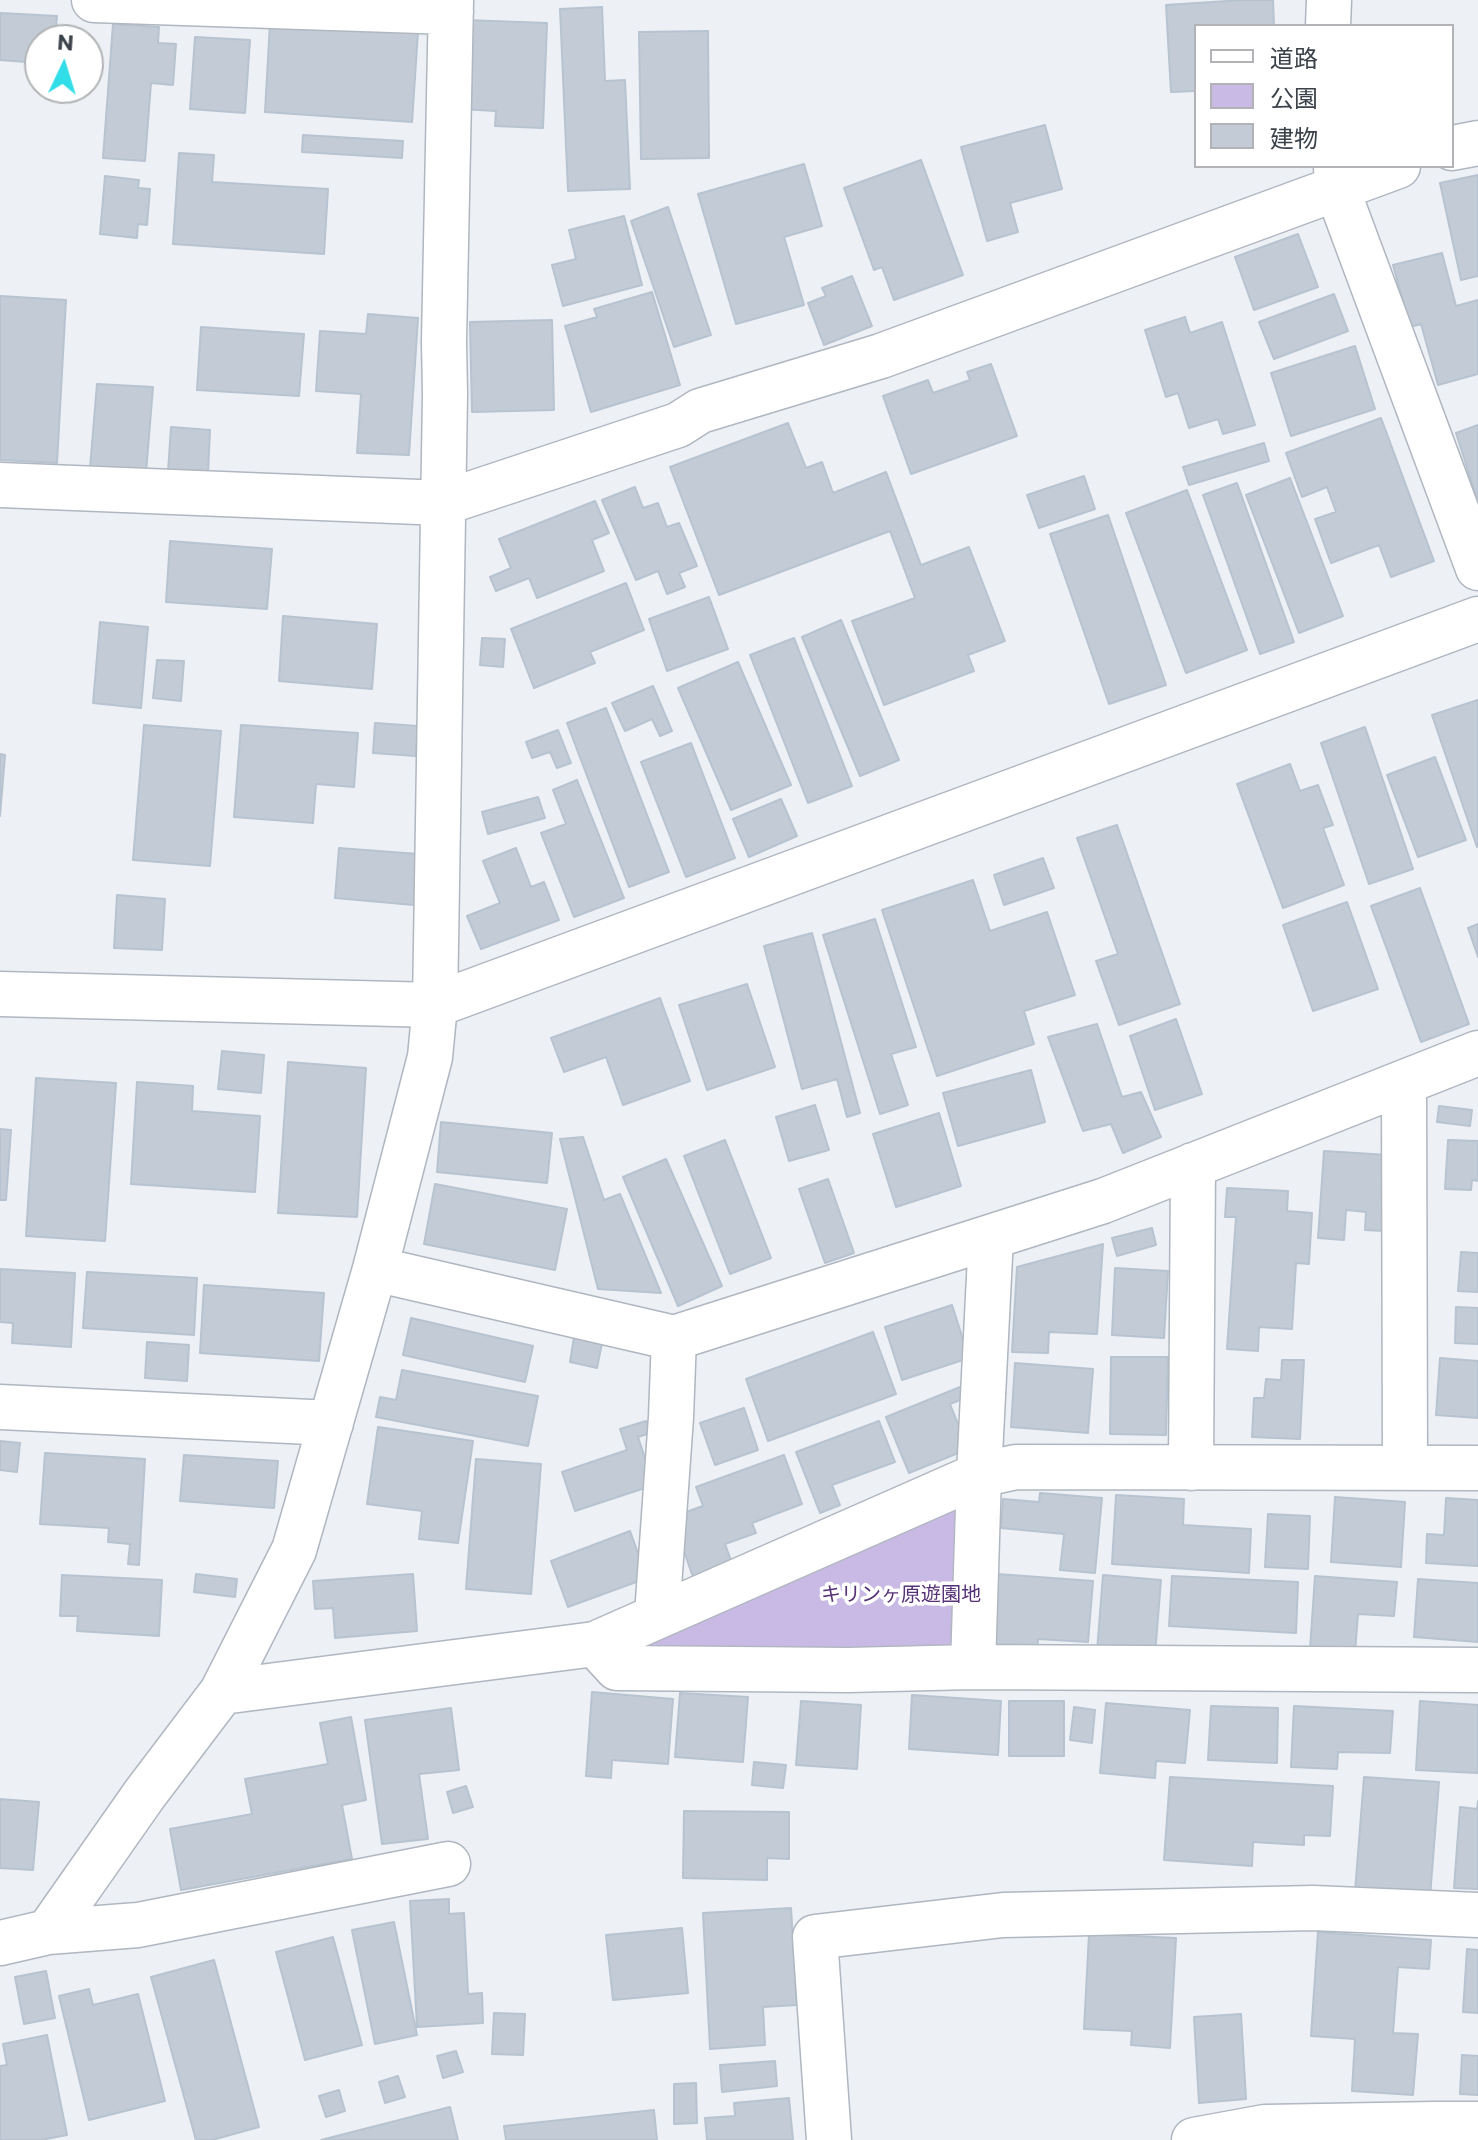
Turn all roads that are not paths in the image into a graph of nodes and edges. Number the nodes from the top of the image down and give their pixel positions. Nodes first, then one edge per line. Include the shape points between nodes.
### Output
1 (94, 0) edge
2 (1329, 0) edge
3 (451, 6) edge
4 (1328, 24) edge
5 (1478, 143) edge
6 (1454, 148) edge
7 (1388, 168) edge
8 (1336, 178) edge
9 (0, 485) edge
10 (443, 503) junction
11 (1478, 568) edge
12 (1478, 619) edge
13 (0, 994) edge
14 (435, 1005) junction
15 (1478, 1053) edge
16 (1404, 1083) junction
17 (1193, 1165) junction
18 (991, 1237) junction
19 (375, 1269) junction
20 (674, 1338) junction
21 (0, 1407) edge
22 (331, 1423) junction
23 (1191, 1468) junction
24 (1405, 1468) junction
25 (1478, 1468) edge
26 (979, 1475) junction
27 (657, 1615) junction
28 (595, 1644) junction
29 (973, 1667) junction
30 (1478, 1670) edge
31 (222, 1692) junction
32 (448, 1864) dead end
33 (1478, 1915) edge
34 (48, 1932) junction
35 (0, 1943) edge
36 (1478, 2124) edge
37 (1434, 2132) edge
38 (829, 2140) edge
39 (1194, 2140) edge

1 - 3 street
2 - 4 street
3 - 10 street
5 - 6 street
7 - 8 street
8 - 10 street via 881,356 700,411 678,425
8 - 11 street
9 - 10 street
10 - 14 street
12 - 14 street
13 - 14 street
14 - 19 street via 430,1057
15 - 16 street
16 - 17 street
16 - 24 street
17 - 18 street
17 - 23 street
18 - 20 street
18 - 26 street
19 - 20 street
19 - 22 street
20 - 27 street
21 - 22 street
22 - 31 street via 294,1550
23 - 24 street
23 - 26 street via 1016,1467
24 - 25 street
26 - 27 street
26 - 29 street
27 - 28 street
28 - 29 street via 617,1668
28 - 31 street
29 - 30 street
31 - 34 street
32 - 34 street via 138,1925
33 - 38 street via 1313,1908 1003,1915 815,1937
34 - 35 street
36 - 37 street
37 - 39 street via 1265,2127

